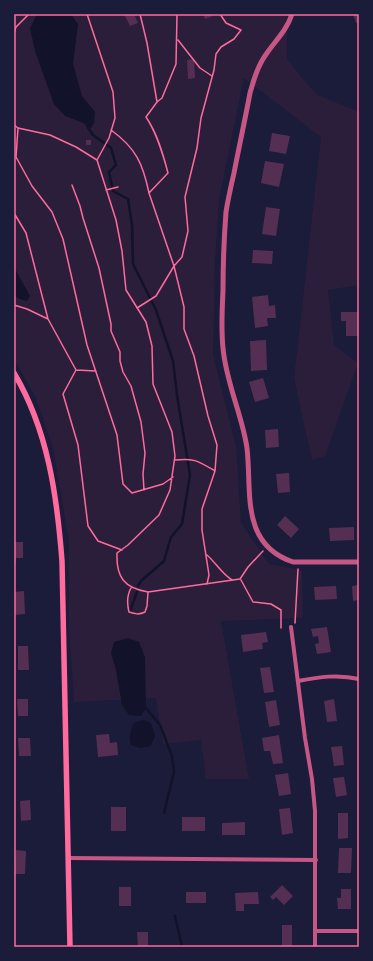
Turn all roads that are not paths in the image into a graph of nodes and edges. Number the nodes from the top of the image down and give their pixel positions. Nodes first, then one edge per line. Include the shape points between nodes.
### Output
1 (292, 14) edge
2 (14, 373) edge
3 (359, 562) edge
4 (293, 626) road end
5 (359, 679) edge
6 (298, 681) junction
7 (69, 858) junction
8 (316, 860) junction
9 (315, 931) junction
10 (359, 931) edge
11 (70, 947) edge
12 (315, 947) edge

1 - 3 street via 284,32 266,54 250,93 226,211 222,347 247,449 249,504 260,538 275,554 293,562
2 - 7 main road via 42,439 60,529
4 - 6 street
5 - 6 street via 322,676
6 - 8 street via 316,811
7 - 8 street
7 - 11 main road
8 - 9 street
9 - 10 street
9 - 12 street

